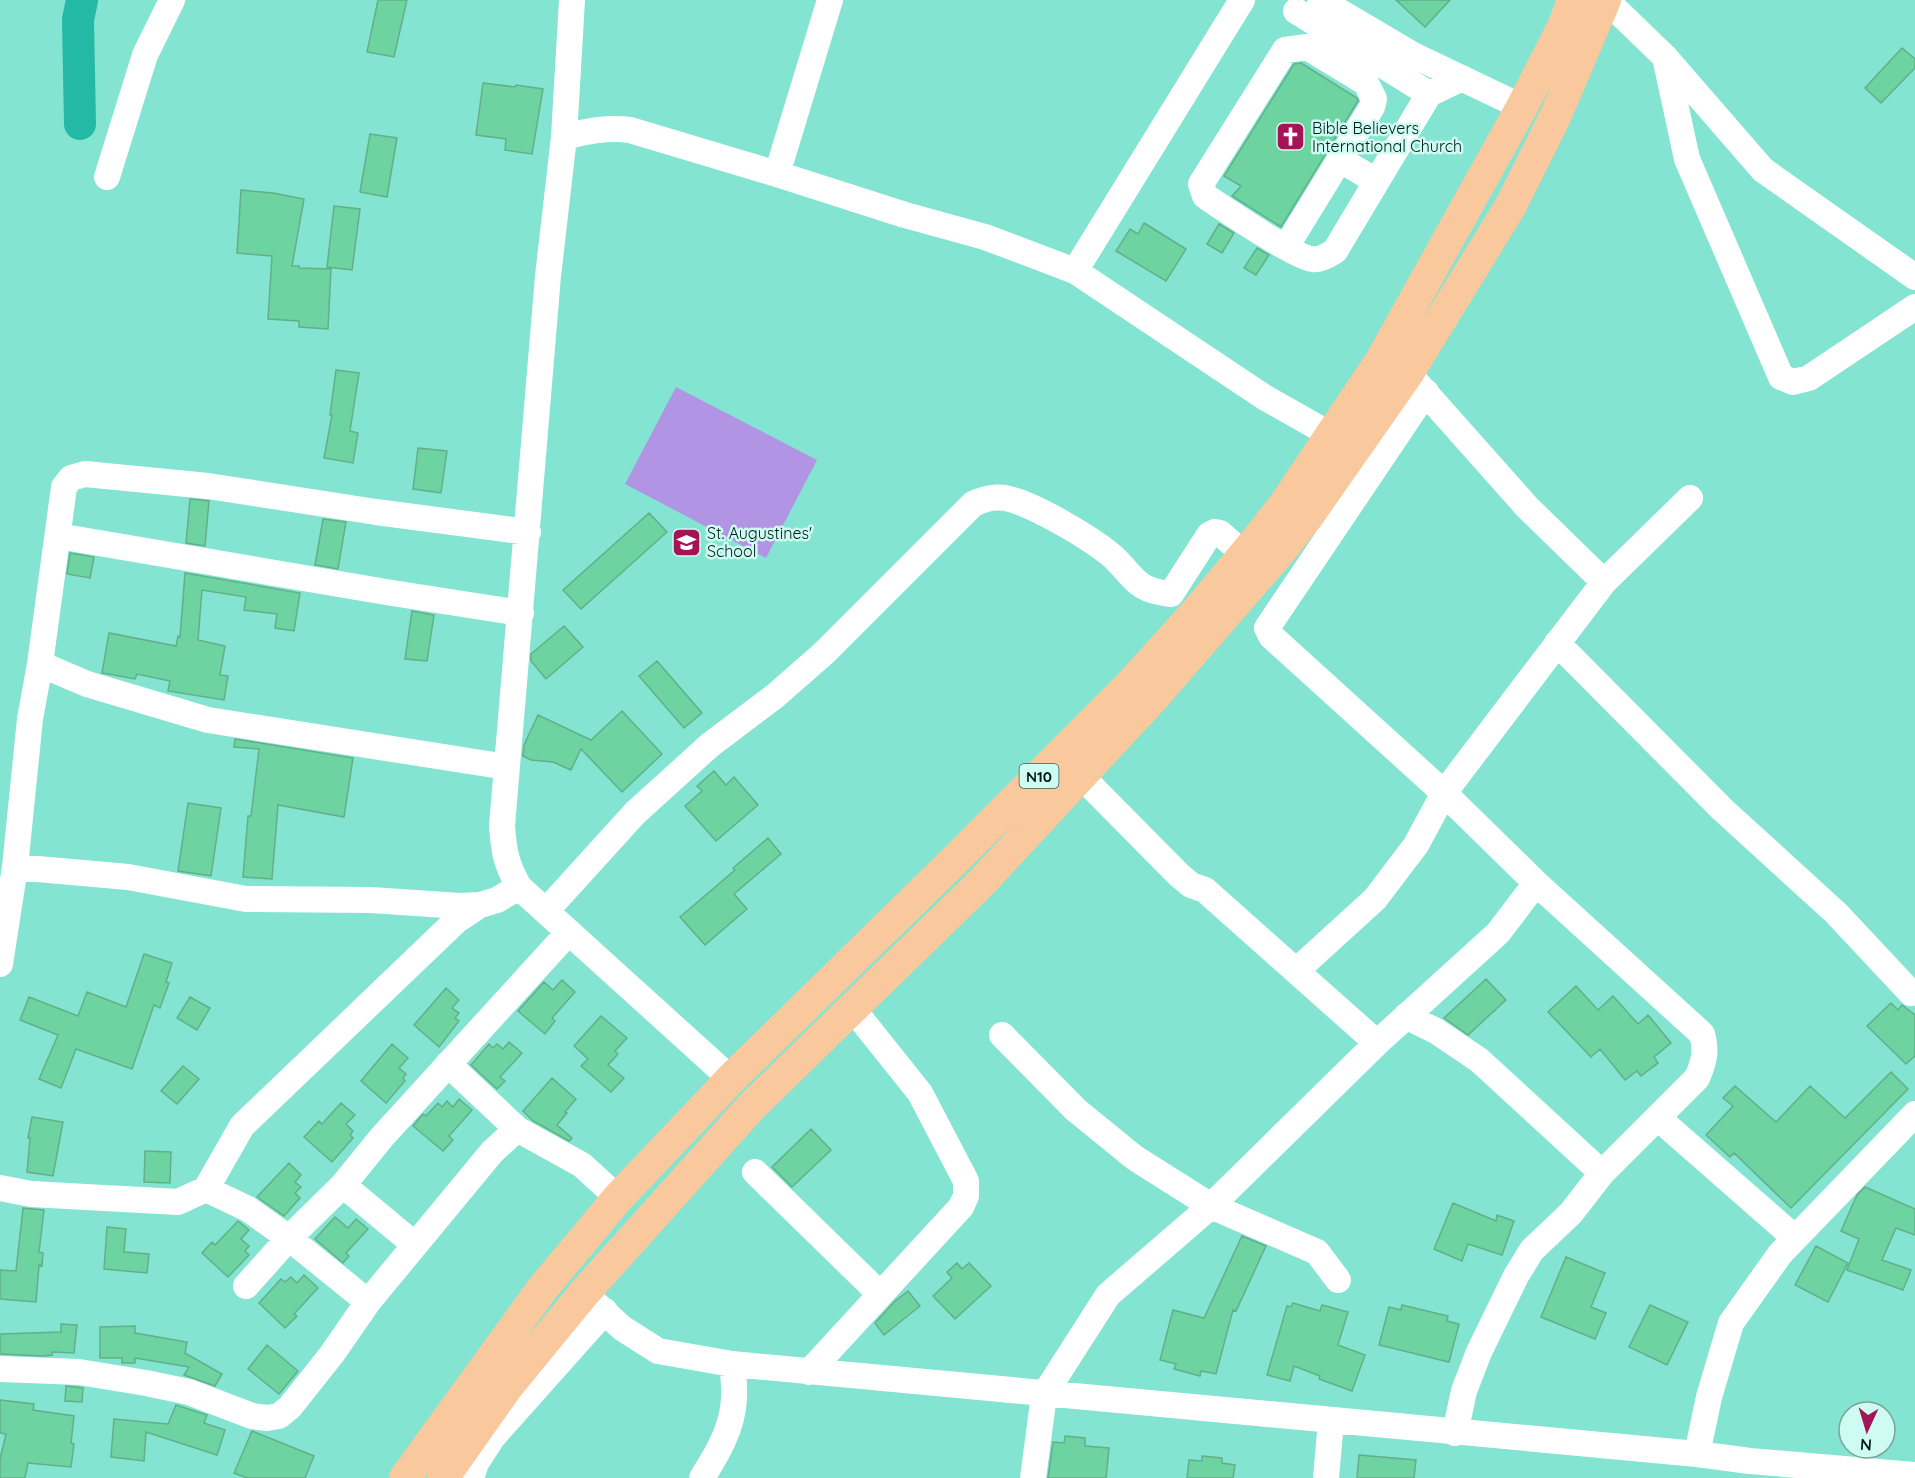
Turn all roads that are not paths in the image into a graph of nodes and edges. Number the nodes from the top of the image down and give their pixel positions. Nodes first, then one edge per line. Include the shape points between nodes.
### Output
1 (172, 0) edge
2 (572, 0) edge
3 (830, 0) edge
4 (1242, 0) edge
5 (1320, 0) edge
6 (1574, 0) edge
7 (1605, 0) edge
8 (1296, 11) dead end
9 (1343, 54) junction
10 (1665, 57) junction
11 (1462, 78) junction
12 (1429, 94) junction
13 (1522, 107) junction
14 (564, 137) junction
15 (1339, 159) junction
16 (777, 174) junction
17 (108, 177) dead end
18 (1376, 181) junction
19 (1286, 247) junction
20 (1075, 271) junction
21 (1915, 277) edge
22 (1915, 307) edge
23 (1417, 382) junction
24 (1331, 435) junction
25 (1690, 498) dead end
26 (528, 532) junction
27 (58, 536) junction
28 (1245, 555) junction
29 (1604, 582) junction
30 (521, 613) junction
31 (1557, 643) junction
32 (40, 664) junction
33 (507, 766) junction
34 (1081, 776) junction
35 (1444, 793) junction
36 (15, 867) junction
37 (1536, 882) junction
38 (519, 887) junction
39 (480, 905) junction
40 (546, 911) junction
41 (569, 932) junction
42 (0, 964) edge
43 (1296, 971) junction
44 (1911, 993) dead end
45 (852, 1008) junction
46 (1406, 1016) junction
47 (1002, 1035) dead end
48 (1377, 1043) junction
49 (448, 1064) junction
50 (731, 1079) junction
51 (1915, 1114) edge
52 (1658, 1118) junction
53 (517, 1129) junction
54 (755, 1172) dead end
55 (1602, 1173) junction
56 (343, 1185) junction
57 (0, 1188) edge
58 (207, 1189) junction
59 (618, 1198) junction
60 (1211, 1206) junction
61 (290, 1238) junction
62 (1795, 1238) junction
63 (415, 1245) junction
64 (1338, 1280) dead end
65 (246, 1286) dead end
66 (880, 1294) junction
67 (368, 1302) junction
68 (595, 1302) junction
69 (732, 1364) junction
70 (0, 1369) edge
71 (808, 1372) junction
72 (496, 1377) junction
73 (1044, 1395) junction
74 (1331, 1421) junction
75 (1455, 1433) junction
76 (1697, 1454) junction
77 (1915, 1475) edge
78 (405, 1478) edge
79 (443, 1478) edge
80 (471, 1478) edge
81 (702, 1478) edge
82 (1033, 1478) edge
83 (1326, 1478) edge

1 - 17 street via 145,55
2 - 14 street
3 - 16 street
4 - 20 street
5 - 11 street via 1413,55
6 - 13 main road, N10
7 - 10 street
7 - 23 main road, N10 via 1555,117
8 - 9 street
9 - 12 street
9 - 15 street via 1374,99
9 - 19 street via 1307,47 1286,50 1201,184 1205,196
10 - 21 street via 1763,170
10 - 22 street via 1687,159 1781,377 1793,382 1809,378
11 - 12 street
11 - 13 street
12 - 18 street
13 - 24 main road, N10 via 1380,362
14 - 16 street via 593,129 630,130
14 - 26 street via 548,276
15 - 18 street
15 - 19 street
16 - 20 street via 986,237
18 - 19 street via 1335,251 1316,260
20 - 24 street via 1264,397
23 - 29 street via 1527,507
23 - 34 main road, N10 via 1278,554
23 - 35 street via 1267,628 1271,636
24 - 28 main road, N10
25 - 29 street
26 - 27 street via 208,486 85,474 71,478 64,488
26 - 30 street
27 - 30 street
27 - 32 street
28 - 40 street via 1215,532 1209,535 1171,594 1155,592 1138,584 1088,538 1032,508 1004,498 987,498 973,504 824,653 710,745 636,813
28 - 50 main road, N10 via 1129,686
29 - 31 street
30 - 33 street
31 - 35 street
31 - 44 street via 1724,810 1836,913
32 - 33 street via 87,684 208,720
32 - 36 street via 30,719
33 - 38 street via 504,850 507,866
34 - 43 street via 1179,875 1205,890
34 - 45 main road, N10 via 982,882
35 - 37 street
35 - 43 street via 1416,845 1375,898
36 - 39 street via 128,877 246,899
36 - 42 street
37 - 46 street via 1498,933
37 - 52 street via 1702,1034 1706,1047 1697,1078
38 - 39 street
38 - 40 street
39 - 58 street via 456,921 242,1126
40 - 41 street
41 - 49 street
41 - 50 street
43 - 48 street
45 - 66 street via 920,1093 966,1181 966,1197 961,1207
45 - 68 main road, N10 via 751,1107
46 - 48 street
46 - 55 street via 1479,1060
47 - 60 street via 1076,1110 1135,1158
48 - 60 street
49 - 53 street
49 - 56 street
50 - 59 main road, N10
51 - 62 street
52 - 55 street
52 - 62 street
53 - 59 street via 582,1165
53 - 63 street via 492,1152
54 - 66 street
55 - 75 street via 1571,1213 1532,1250 1516,1276 1479,1352 1464,1391
56 - 61 street
56 - 63 street
57 - 58 street via 31,1194 178,1202
58 - 61 street via 248,1209
59 - 72 main road, N10 via 542,1289
60 - 64 street via 1317,1252
60 - 73 street via 1108,1295
61 - 65 street
61 - 67 street
62 - 76 street via 1731,1323
63 - 67 street
66 - 71 street
67 - 70 street via 332,1354 279,1416 252,1416 189,1392 146,1383 78,1372
68 - 69 street via 622,1328 658,1350
68 - 72 main road, N10
68 - 80 street via 492,1438
69 - 71 street
69 - 81 street via 734,1399 730,1424
71 - 73 street
72 - 78 main road, N10
72 - 79 main road, N10
73 - 74 street
73 - 82 street
74 - 75 street
74 - 83 street
75 - 76 street
76 - 77 street

